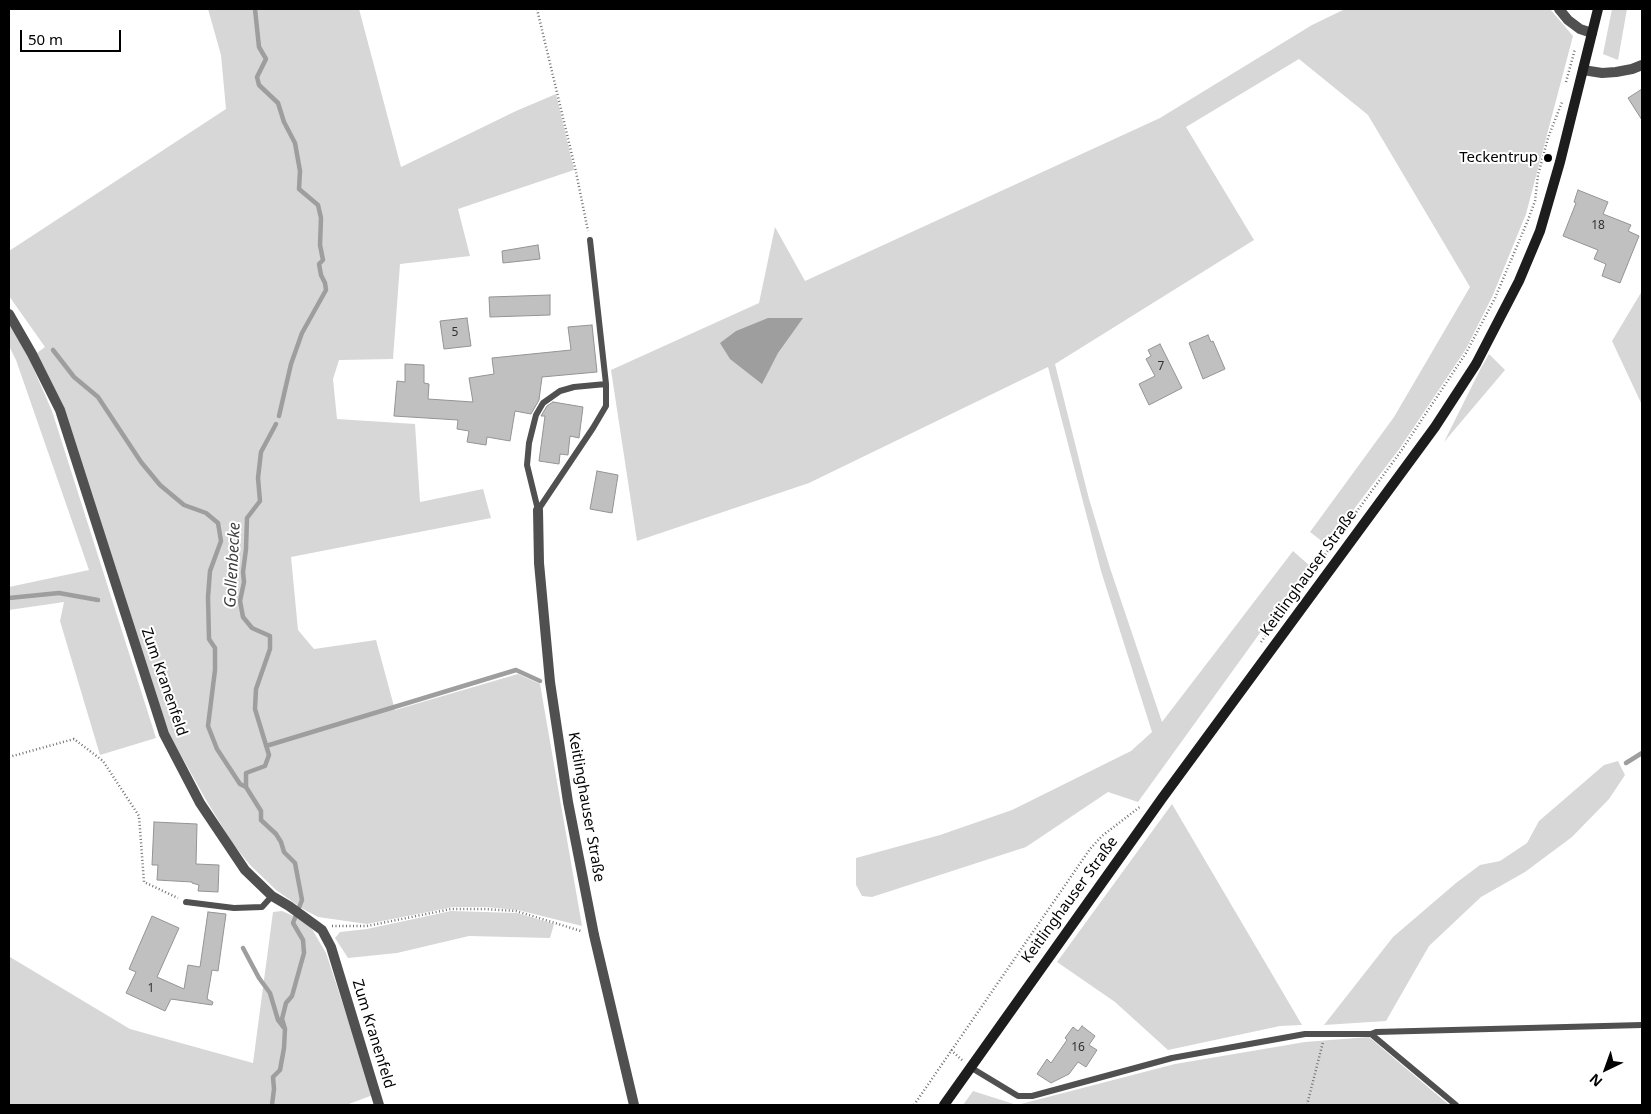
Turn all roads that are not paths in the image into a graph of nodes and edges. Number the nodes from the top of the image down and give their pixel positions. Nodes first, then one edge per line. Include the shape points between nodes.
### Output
1 (1559, 9) edge
2 (1598, 9) edge
3 (1592, 32) junction
4 (1642, 64) edge
5 (1583, 70) junction
6 (590, 240) road end
7 (9, 314) edge
8 (606, 384) junction
9 (538, 510) junction
10 (272, 896) junction
11 (186, 902) road end
12 (1642, 1025) edge
13 (1371, 1034) junction
14 (970, 1067) junction
15 (379, 1105) edge
16 (634, 1105) edge
17 (944, 1105) edge
18 (1456, 1105) edge

1 - 3 street via 1580,29
2 - 3 main road, Keitlinghauser Straße
3 - 5 main road, Keitlinghauser Straße
4 - 5 street via 1616,72
5 - 14 main road, Keitlinghauser Straße via 1540,231 1476,364 1435,428 1163,796
6 - 8 lane
7 - 10 street, Zum Kranenfeld via 60,410 164,734 229,848 245,870
8 - 9 lane via 606,406
8 - 9 lane via 560,391 543,403 536,415 527,465
9 - 16 street, Keitlinghauser Straße via 539,563 550,682 568,802 594,936
10 - 11 lane via 262,907 234,908
10 - 15 street, Zum Kranenfeld via 322,930 331,947
12 - 13 lane
13 - 14 lane via 1305,1034 1172,1058 1032,1096 1018,1096
13 - 18 lane
14 - 17 main road, Keitlinghauser Straße

